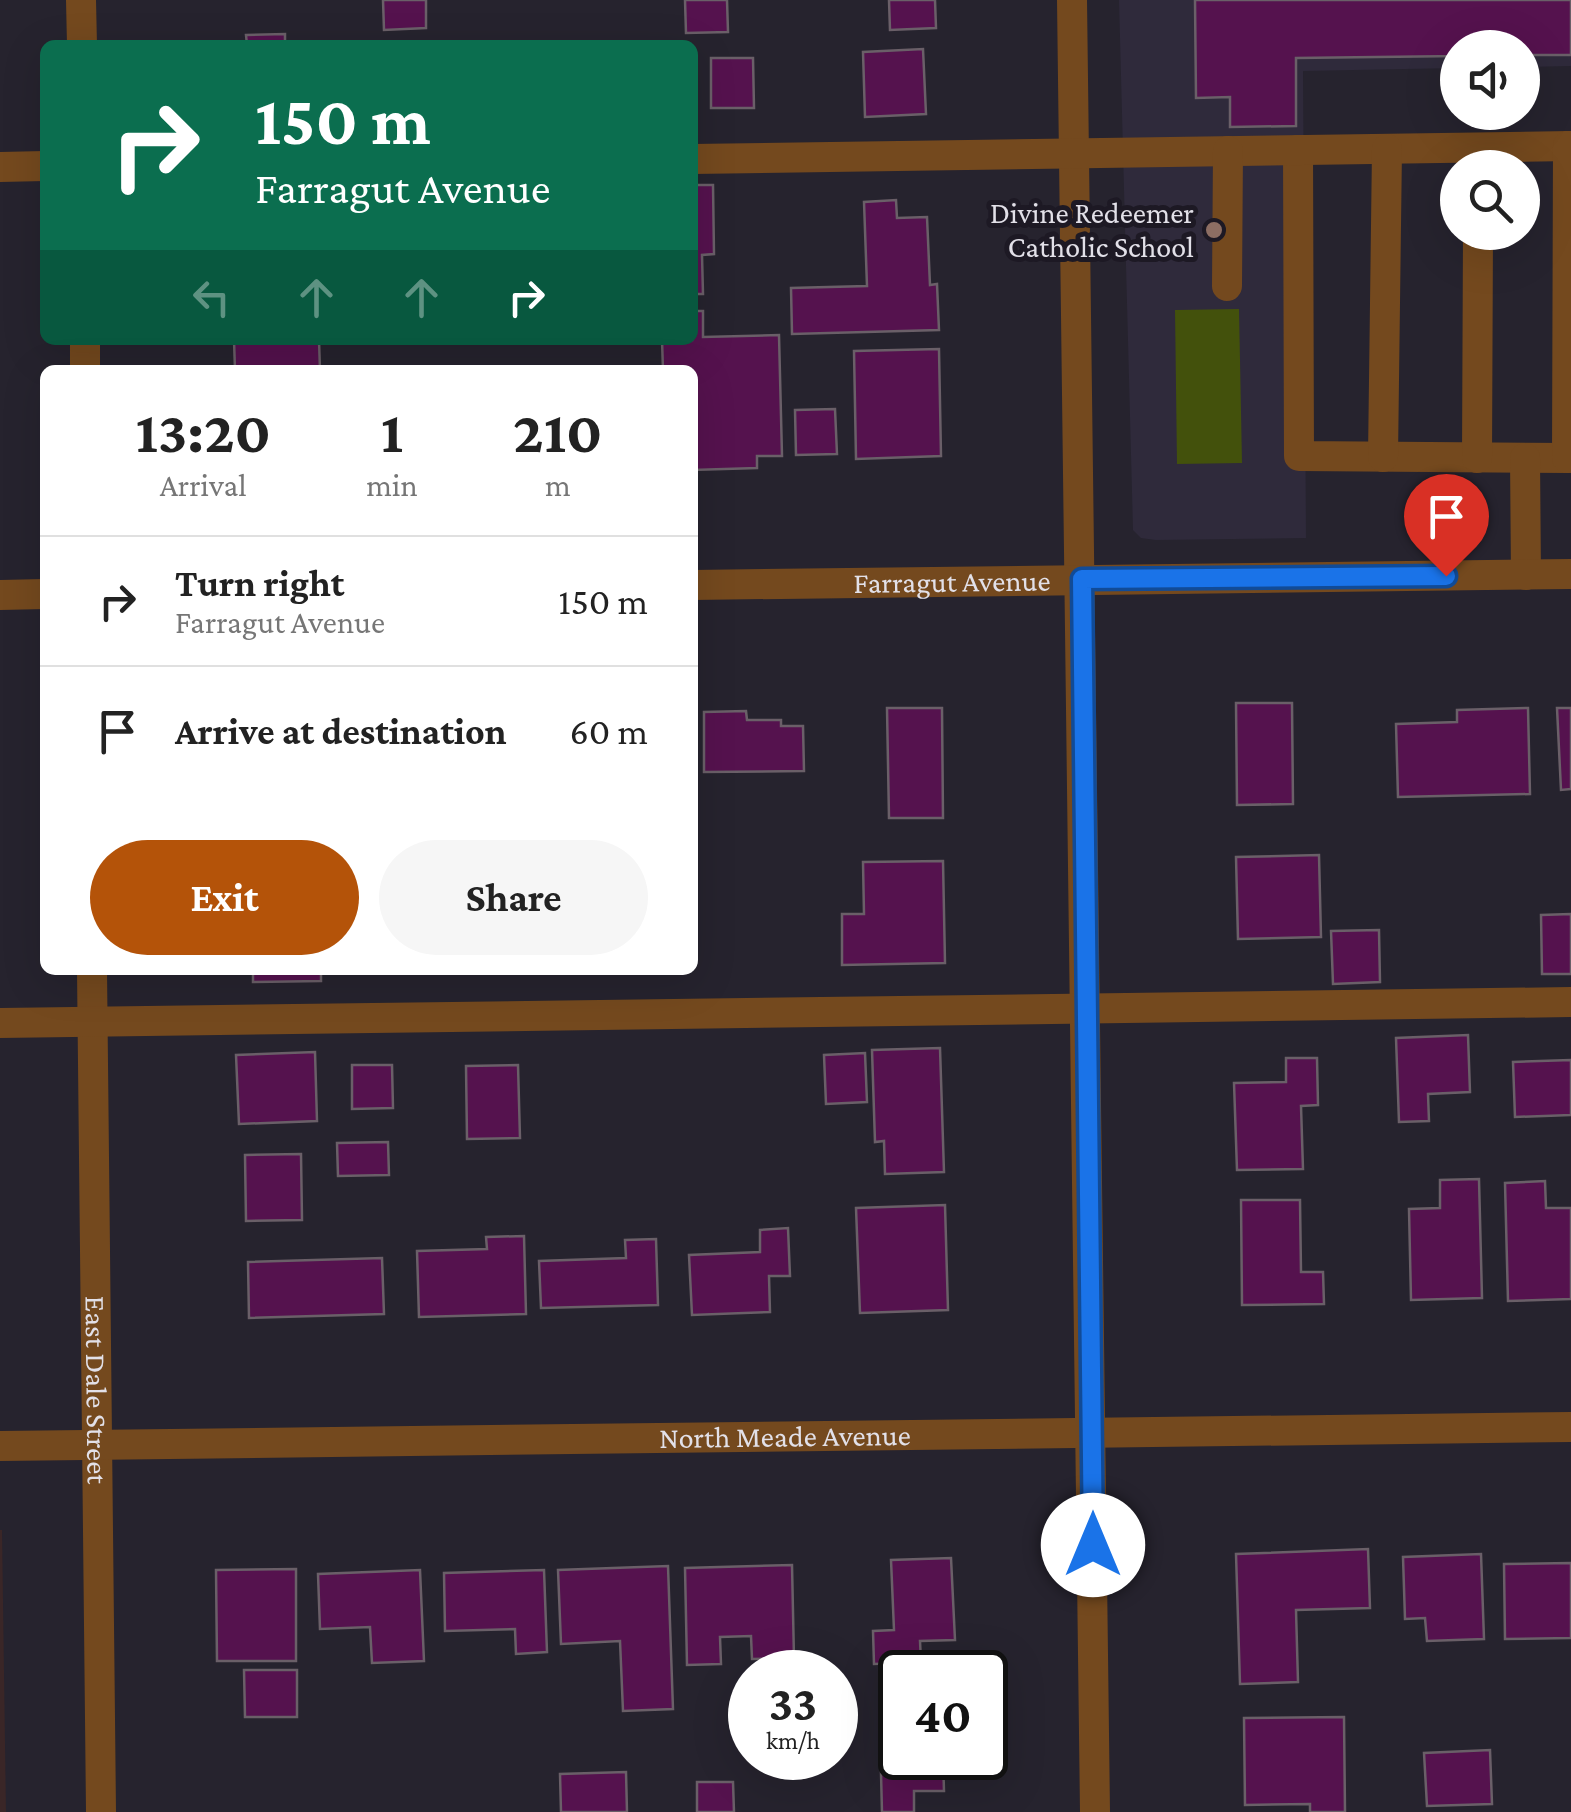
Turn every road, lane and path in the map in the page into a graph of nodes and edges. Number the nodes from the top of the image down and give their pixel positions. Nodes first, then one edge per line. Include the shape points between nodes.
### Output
1 (81, 0) edge
2 (1072, 0) edge
3 (82, 40) edge
4 (1570, 146) edge
5 (1387, 149) junction
6 (1298, 150) junction
7 (1537, 150) edge
8 (1228, 151) junction
9 (1075, 154) junction
10 (1440, 154) edge
11 (698, 159) edge
12 (40, 166) edge
13 (0, 167) edge
14 (1478, 250) edge
15 (1227, 286) dead end
16 (1383, 457) junction
17 (1477, 458) junction
18 (1525, 458) junction
19 (1569, 458) edge
20 (1571, 574) edge
21 (1526, 575) junction
22 (1082, 579) junction
23 (698, 586) edge
24 (40, 594) edge
25 (0, 595) edge
26 (92, 975) edge
27 (1571, 1002) edge
28 (1088, 1010) junction
29 (92, 1022) junction
30 (0, 1023) edge
31 (1571, 1427) edge
32 (1092, 1431) junction
33 (97, 1443) junction
34 (0, 1446) edge
35 (101, 1812) edge
36 (1095, 1812) edge

1 - 3 street
2 - 9 street
4 - 7 street
4 - 19 street
5 - 6 street
5 - 10 street
5 - 16 street
6 - 8 street
6 - 16 street via 1298,456
8 - 9 street
8 - 15 street
9 - 11 street
9 - 22 street
12 - 13 street
14 - 17 street
16 - 17 street
17 - 18 street
18 - 19 street
18 - 21 street
20 - 21 street, Farragut Avenue
21 - 22 street, Farragut Avenue
22 - 23 street, Farragut Avenue
22 - 28 street
24 - 25 street
26 - 29 street, East Dale Street
27 - 28 street
28 - 29 street
28 - 32 street
29 - 30 street
29 - 33 street, East Dale Street
31 - 32 street, North Meade Avenue
32 - 33 street, North Meade Avenue
32 - 36 street
33 - 34 street, North Meade Avenue
33 - 35 street, East Dale Street

